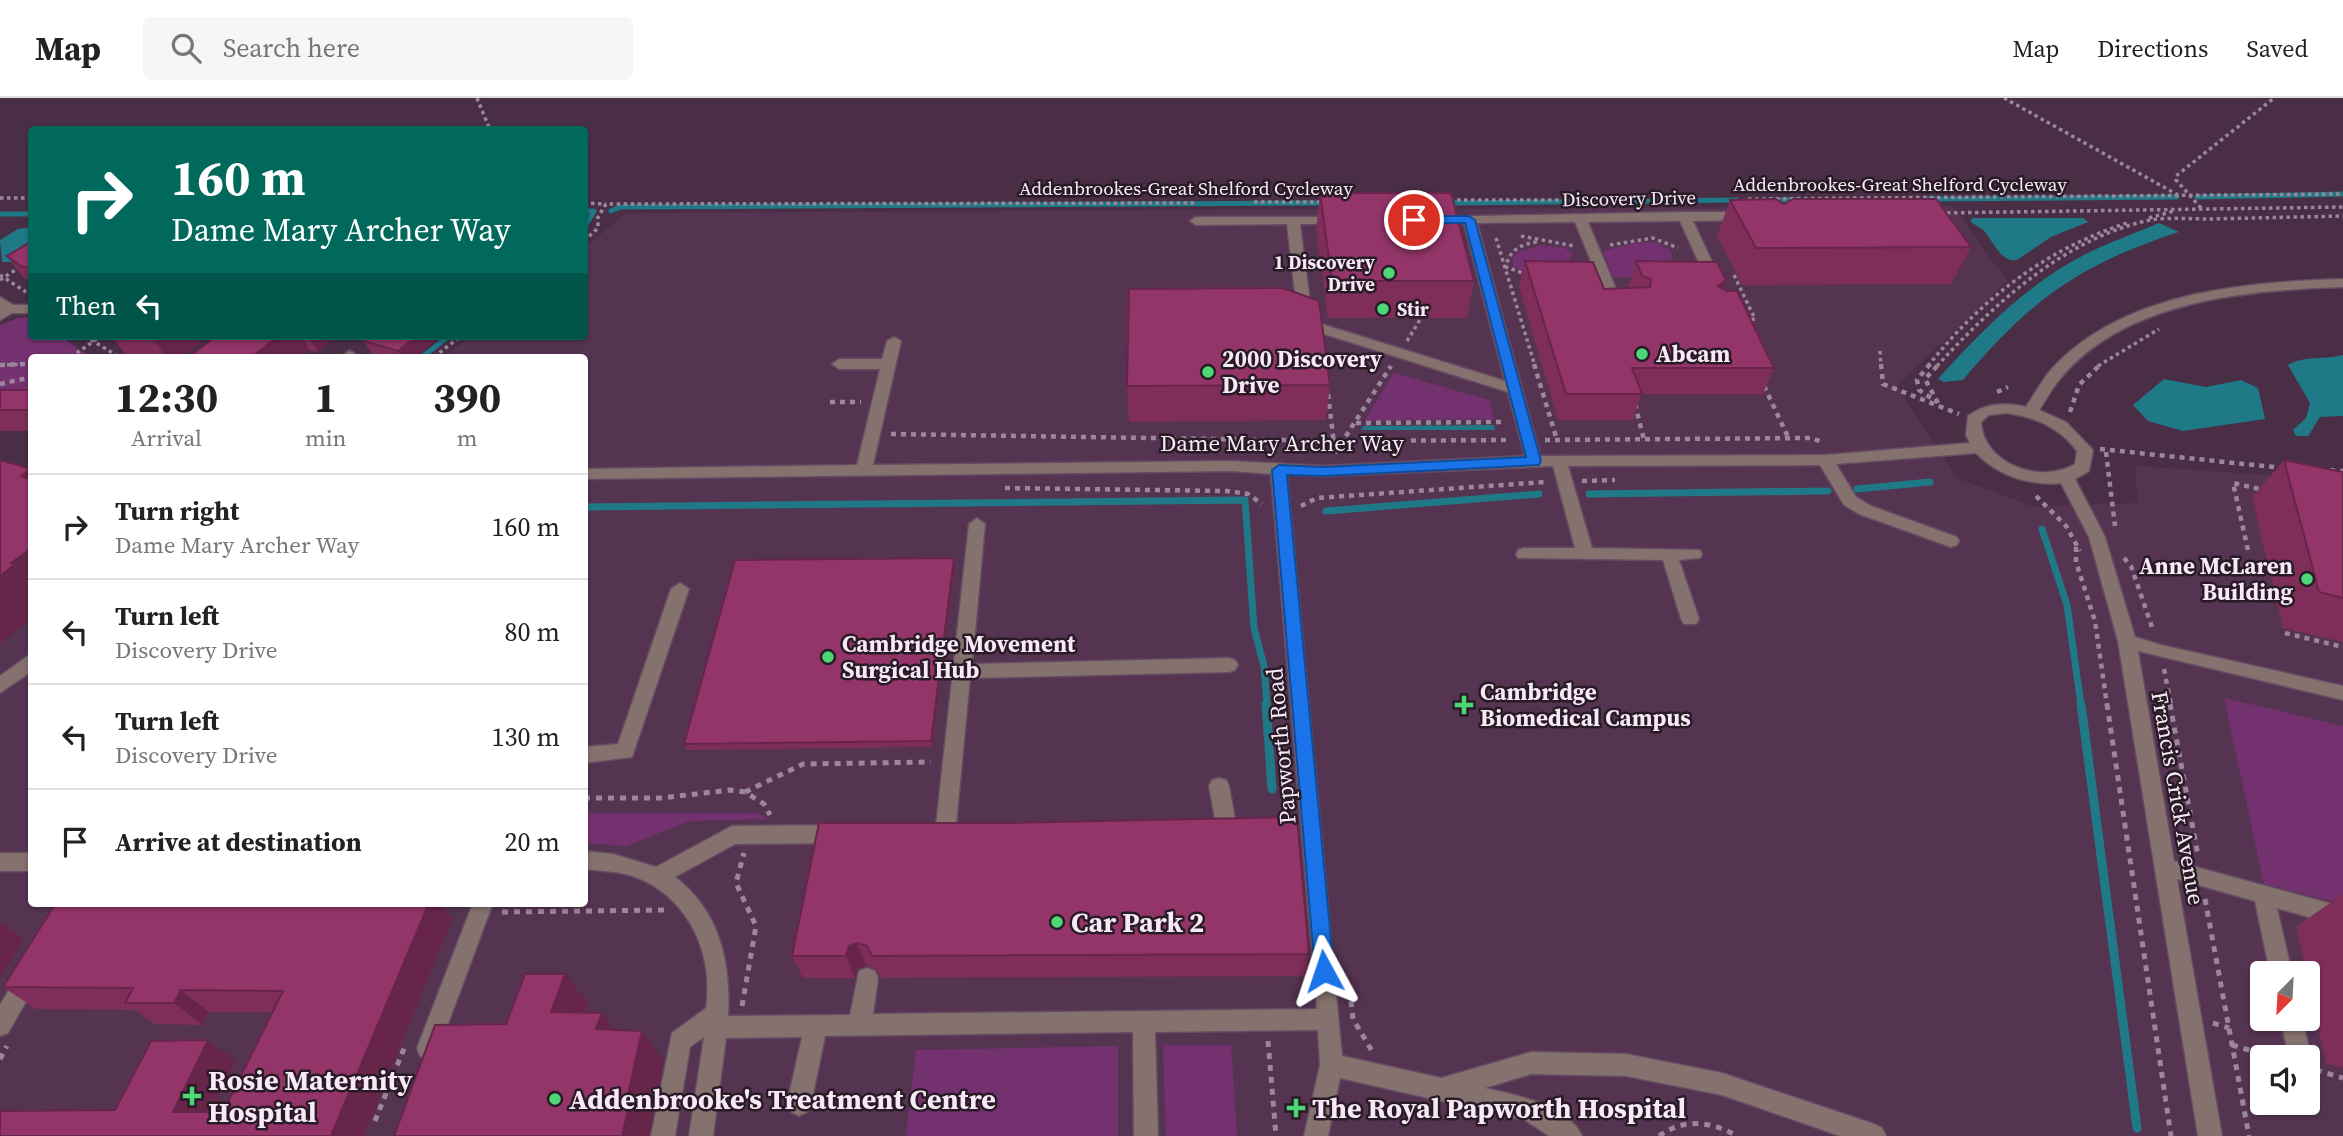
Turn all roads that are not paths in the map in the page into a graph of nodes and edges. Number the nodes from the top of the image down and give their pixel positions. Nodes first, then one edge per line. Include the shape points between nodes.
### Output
1 (1684, 216) junction
2 (1760, 216) edge
3 (1580, 218) junction
4 (1293, 220) junction
5 (1359, 220) edge
6 (1425, 220) edge
7 (1469, 220) junction
8 (1196, 221) dead end
9 (2343, 283) edge
10 (1717, 286) edge
11 (1635, 308) edge
12 (3, 309) edge
13 (28, 309) edge
14 (894, 341) dead end
15 (839, 364) dead end
16 (889, 364) junction
17 (1514, 389) junction
18 (2031, 411) junction
19 (1979, 448) junction
20 (1825, 460) junction
21 (1534, 461) junction
22 (1559, 461) junction
23 (1279, 470) junction
24 (864, 471) junction
25 (588, 474) edge
26 (2066, 477) junction
27 (977, 524) dead end
28 (1951, 541) dead end
29 (1585, 553) junction
30 (1524, 554) dead end
31 (1669, 554) junction
32 (1694, 555) dead end
33 (680, 589) dead end
34 (1690, 619) dead end
35 (2127, 641) junction
36 (28, 663) edge
37 (1229, 665) dead end
38 (962, 671) junction
39 (0, 686) edge
40 (2343, 693) edge
41 (588, 755) edge
42 (1219, 786) dead end
43 (1227, 830) junction
44 (1253, 830) edge
45 (1200, 831) edge
46 (864, 834) edge
47 (918, 835) edge
48 (588, 860) edge
49 (28, 862) edge
50 (2, 864) edge
51 (2165, 867) junction
52 (660, 876) junction
53 (2264, 896) junction
54 (481, 909) edge
55 (2343, 917) edge
56 (41, 959) edge
57 (2278, 961) edge
58 (867, 978) dead end
59 (1329, 1019) junction
60 (717, 1020) junction
61 (1144, 1021) junction
62 (860, 1024) junction
63 (816, 1025) junction
64 (5, 1032) edge
65 (422, 1064) edge
66 (1331, 1065) junction
67 (1438, 1090) junction
68 (799, 1104) dead end
69 (1835, 1128) edge
70 (663, 1136) edge
71 (701, 1136) edge
72 (1146, 1136) edge
73 (1316, 1136) edge
74 (1570, 1136) edge
75 (1874, 1136) edge
76 (2210, 1136) edge

1 - 2 street, Discovery Drive
1 - 3 street, Discovery Drive
1 - 10 street
3 - 7 street, Discovery Drive
3 - 11 street via 1586,250 1616,308
4 - 5 street
4 - 8 street
4 - 17 street via 1305,318 1310,325
6 - 7 street, Discovery Drive
7 - 17 street
9 - 18 street via 2242,289 2180,302 2130,321 2083,348 2054,375
12 - 13 street
14 - 16 street
15 - 16 street
16 - 24 street
17 - 21 street
18 - 19 street via 1985,411 1973,420 1971,433
18 - 26 street via 2075,435 2085,450 2083,467
19 - 20 street, Dame Mary Archer Way
19 - 26 street via 2019,473
20 - 22 street, Dame Mary Archer Way
20 - 28 street via 1850,501
21 - 22 street, Dame Mary Archer Way
21 - 23 street, Dame Mary Archer Way
22 - 29 street
23 - 24 street, Dame Mary Archer Way via 1231,466
23 - 59 street, Papworth Road via 1293,506 1302,830 1308,900
24 - 25 street, Dame Mary Archer Way
26 - 35 street, Francis Crick Avenue via 2097,537
27 - 38 street
29 - 30 street
29 - 31 street
31 - 32 street
31 - 34 street
33 - 41 street via 625,751
35 - 40 street
35 - 51 street, Francis Crick Avenue
36 - 39 street
37 - 38 street
38 - 47 street via 952,835
42 - 43 street
43 - 44 street
43 - 45 street
46 - 52 street via 732,835
48 - 52 street
49 - 50 street
51 - 53 street
51 - 76 street, Francis Crick Avenue
52 - 60 street via 696,910 711,940 720,989
53 - 55 street
53 - 57 street
54 - 65 street
56 - 64 street
58 - 62 street
59 - 61 street
59 - 66 street, Papworth Road
60 - 63 street
60 - 70 street via 680,1041
60 - 71 street
61 - 62 street
61 - 72 street
62 - 63 street
63 - 68 street
66 - 67 street
66 - 73 street, Papworth Road
67 - 69 street via 1531,1063 1626,1065 1722,1084
67 - 74 street via 1530,1109
69 - 75 street

